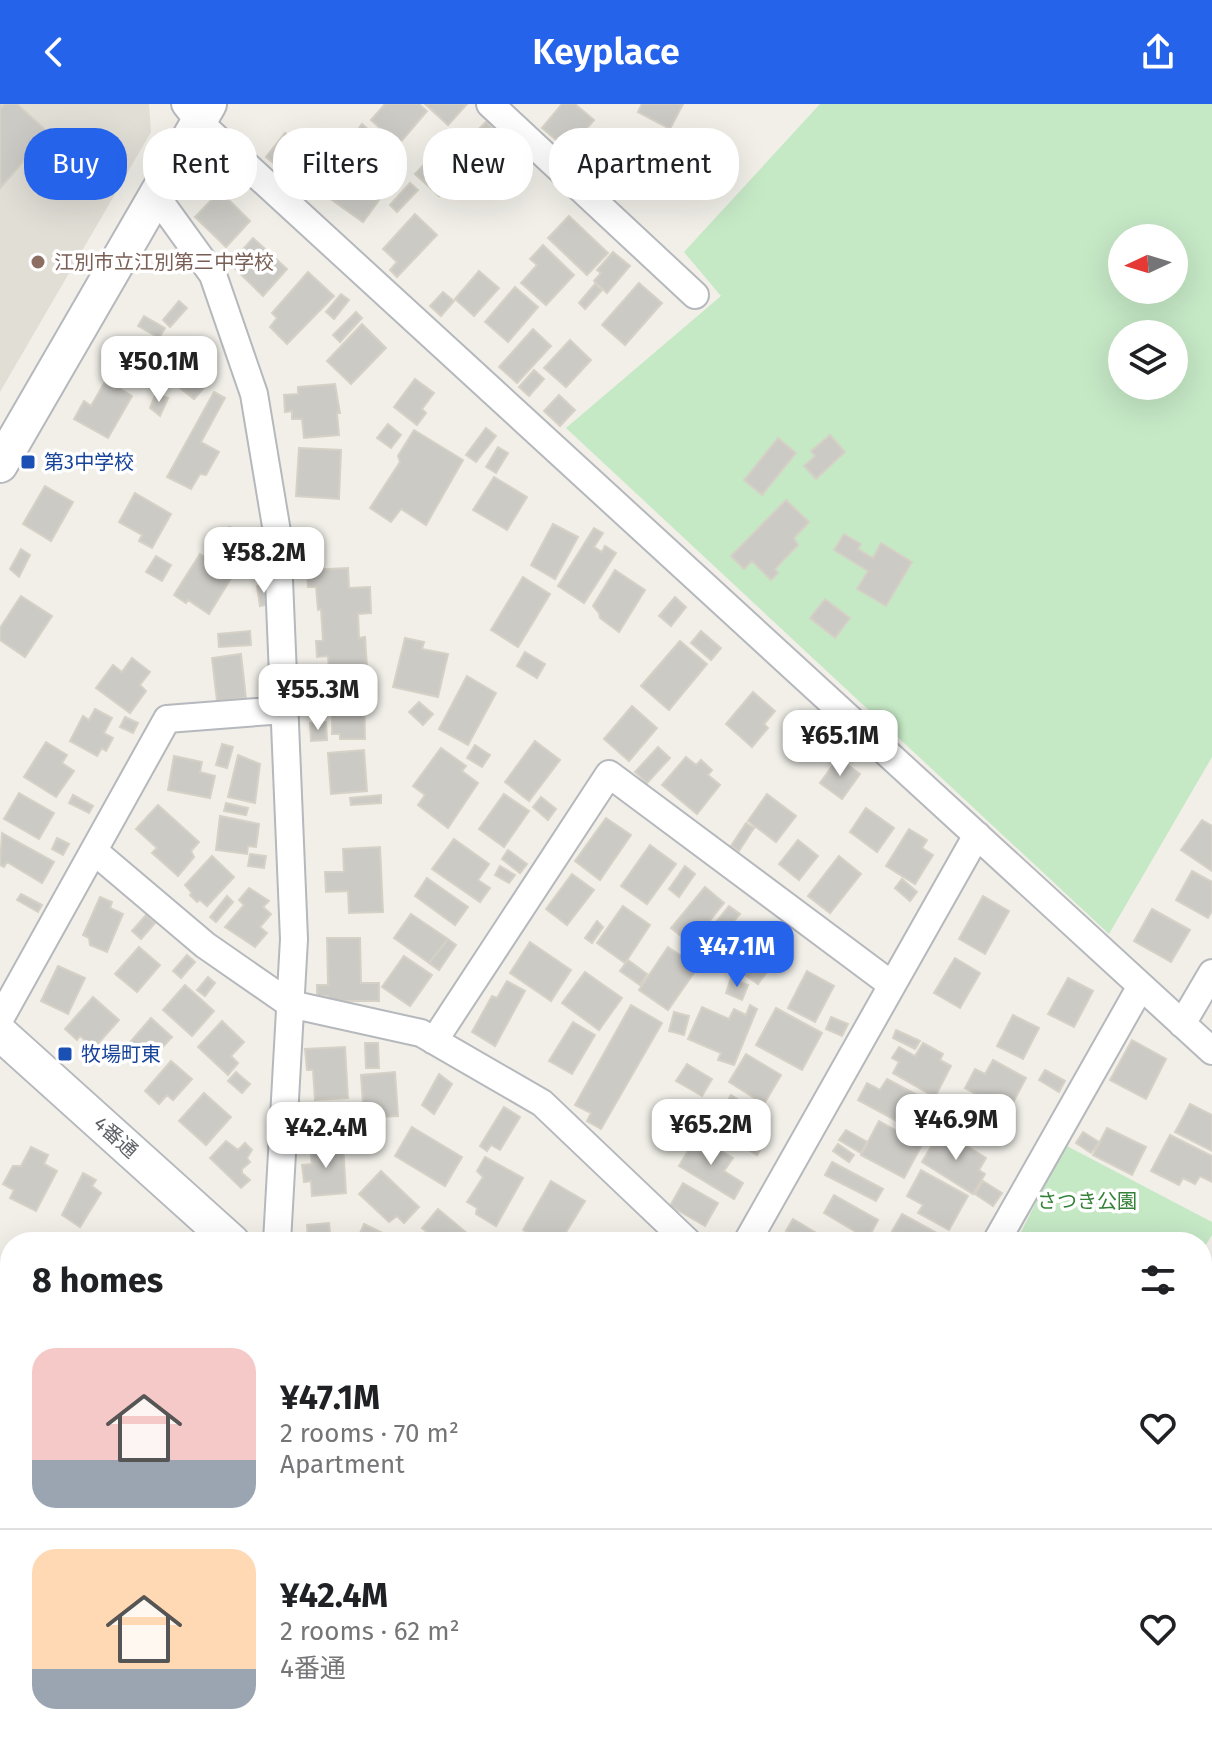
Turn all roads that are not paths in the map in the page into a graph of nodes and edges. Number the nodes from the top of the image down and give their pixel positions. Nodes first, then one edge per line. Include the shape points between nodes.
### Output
1 (490, 104) edge
2 (198, 110) edge
3 (189, 128) edge
4 (154, 200) edge
5 (159, 200) edge
6 (695, 295) dead end
7 (0, 465) edge
8 (284, 710) junction
9 (977, 835) junction
10 (94, 851) junction
11 (1212, 973) edge
12 (892, 985) junction
13 (1141, 986) junction
14 (290, 1004) junction
15 (0, 1019) edge
16 (1182, 1024) junction
17 (0, 1033) edge
18 (434, 1041) junction
19 (1212, 1051) edge
20 (221, 1232) edge
21 (278, 1232) edge
22 (677, 1232) edge
23 (753, 1232) edge
24 (1002, 1232) edge

1 - 6 street
2 - 3 street
2 - 9 street
4 - 7 street
5 - 8 street via 213,275 254,394 277,532
8 - 10 street via 167,719
8 - 14 street via 294,939
9 - 12 street
9 - 13 street
10 - 14 street via 205,945
10 - 15 street
11 - 16 street
12 - 18 street via 609,774
12 - 23 street
13 - 16 street
13 - 24 street
14 - 18 street via 421,1033
14 - 21 street
16 - 19 street
17 - 20 street, 4番通
18 - 22 street via 542,1103

